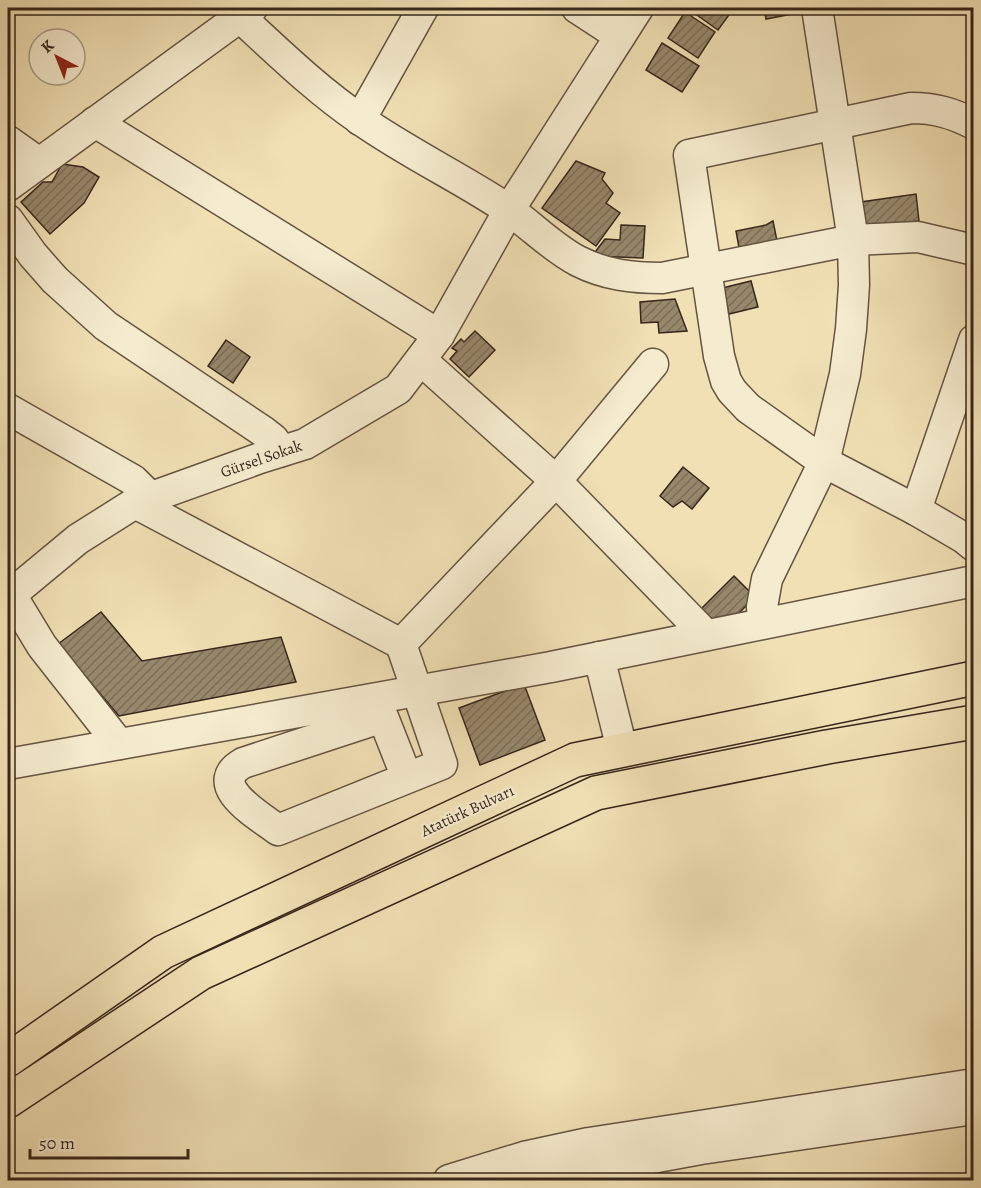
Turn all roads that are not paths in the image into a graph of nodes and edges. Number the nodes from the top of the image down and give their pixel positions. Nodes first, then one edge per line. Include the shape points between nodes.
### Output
1 (423, 8) edge
2 (577, 8) edge
3 (638, 8) edge
4 (817, 8) edge
5 (242, 11) edge
6 (620, 36) junction
7 (360, 120) junction
8 (94, 122) junction
9 (836, 123) junction
10 (974, 123) edge
11 (8, 141) edge
12 (39, 163) junction
13 (8, 186) edge
14 (509, 210) junction
15 (8, 220) edge
16 (853, 240) junction
17 (974, 250) edge
18 (706, 271) junction
19 (439, 335) junction
20 (974, 339) edge
21 (421, 360) junction
22 (653, 364) dead end
23 (967, 378) edge
24 (8, 409) edge
25 (282, 451) junction
26 (824, 462) junction
27 (556, 481) junction
28 (142, 500) junction
29 (916, 510) junction
30 (974, 546) edge
31 (974, 581) edge
32 (9, 594) edge
33 (763, 623) junction
34 (706, 635) junction
35 (401, 644) junction
36 (599, 657) junction
37 (974, 678) edge
38 (418, 691) junction
39 (974, 722) edge
40 (119, 744) junction
41 (622, 749) junction
42 (8, 764) edge
43 (407, 778) junction
44 (8, 1060) edge
45 (974, 1084) edge
46 (8, 1101) edge
47 (974, 1109) edge
48 (631, 1171) edge
49 (449, 1180) edge
50 (532, 1180) edge

1 - 7 street
2 - 6 street
3 - 6 street, Gürsel Sokak
4 - 9 street
5 - 7 street via 294,67
5 - 8 street
6 - 14 street, Gürsel Sokak
7 - 14 street
8 - 12 street
8 - 19 street
9 - 10 street via 910,108 932,108
9 - 16 street
9 - 18 street via 689,155
11 - 12 street
12 - 13 street
14 - 18 street via 579,261 609,273 662,278
14 - 19 street, Gürsel Sokak
15 - 25 street via 33,255 79,303 125,339 264,432
16 - 17 street via 918,237
16 - 18 street
16 - 26 street via 851,329
18 - 26 street via 720,363 732,391 748,408
19 - 21 street, Gürsel Sokak
20 - 23 street
21 - 25 street, Gürsel Sokak via 398,389 305,444
21 - 27 street
22 - 27 street
23 - 29 street
24 - 28 street via 133,480
25 - 28 street, Gürsel Sokak
26 - 29 street
26 - 33 street via 767,579
27 - 34 street
27 - 35 street
28 - 32 street, Gürsel Sokak via 78,539
28 - 35 street
29 - 30 street
31 - 33 street
32 - 40 street via 42,646
33 - 34 street
34 - 36 street
35 - 38 street
36 - 38 street
36 - 41 street
37 - 41 main road, Atatürk Bulvarı
38 - 40 street
38 - 43 street via 442,764
39 - 46 main road via 596,793 201,973
40 - 42 street
41 - 44 main road, Atatürk Bulvarı via 575,760 163,952
43 - 43 street via 278,830 232,794 229,782 233,770 243,763 383,717
45 - 49 street via 589,1143 524,1157
47 - 48 street
48 - 50 street

